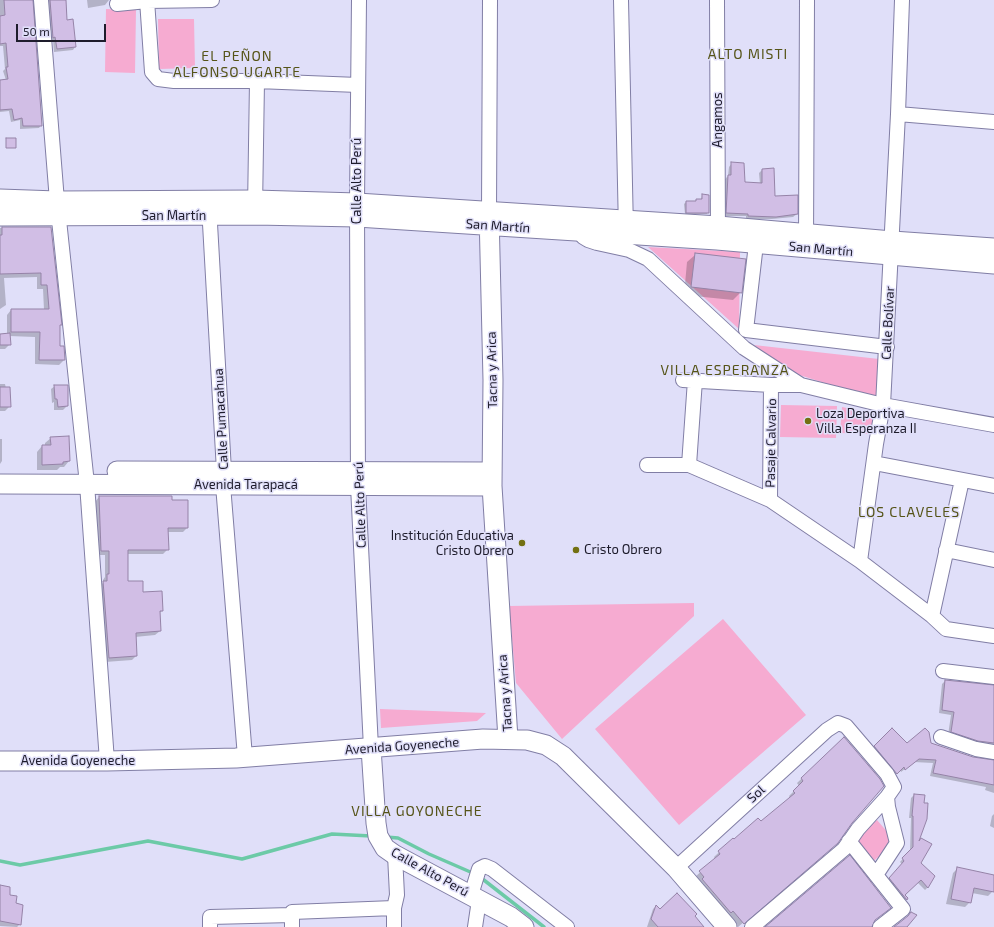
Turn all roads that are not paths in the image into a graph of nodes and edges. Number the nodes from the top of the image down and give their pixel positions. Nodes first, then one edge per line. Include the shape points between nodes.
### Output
1 (41, 0) edge
2 (212, 0) edge
3 (359, 0) edge
4 (490, 0) edge
5 (621, 0) edge
6 (717, 0) edge
7 (807, 0) edge
8 (902, 0) edge
9 (147, 1) edge
10 (117, 4) dead end
11 (257, 81) junction
12 (358, 85) junction
13 (898, 114) junction
14 (994, 122) edge
15 (0, 200) edge
16 (58, 208) junction
17 (209, 208) junction
18 (255, 208) junction
19 (357, 210) junction
20 (0, 216) edge
21 (490, 218) junction
22 (580, 225) junction
23 (626, 228) junction
24 (718, 233) junction
25 (806, 240) junction
26 (756, 244) junction
27 (891, 248) junction
28 (994, 248) edge
29 (994, 264) edge
30 (887, 346) junction
31 (772, 385) junction
32 (801, 385) junction
33 (883, 405) junction
34 (994, 425) edge
35 (874, 463) junction
36 (647, 464) dead end
37 (689, 465) junction
38 (0, 471) edge
39 (87, 478) junction
40 (224, 478) junction
41 (358, 479) junction
42 (492, 479) junction
43 (962, 480) junction
44 (0, 484) edge
45 (994, 486) edge
46 (770, 500) junction
47 (946, 550) junction
48 (994, 560) edge
49 (860, 561) junction
50 (932, 616) junction
51 (994, 636) edge
52 (943, 671) dead end
53 (994, 677) edge
54 (940, 737) dead end
55 (508, 739) junction
56 (371, 748) junction
57 (994, 752) edge
58 (245, 757) junction
59 (0, 761) edge
60 (107, 761) junction
61 (887, 797) junction
62 (849, 842) junction
63 (390, 851) junction
64 (676, 868) junction
65 (876, 875) junction
66 (476, 886) junction
67 (394, 908) junction
68 (292, 921) edge
69 (210, 927) edge
70 (394, 927) edge
71 (474, 927) edge
72 (524, 927) edge
73 (567, 927) edge
74 (726, 927) edge
75 (752, 927) edge
76 (880, 927) edge

1 - 16 street
2 - 9 street
3 - 12 street, Calle Alto Perú
4 - 21 street, Tacna y Arica
5 - 23 street
6 - 24 street, Angamos
7 - 25 street
8 - 13 street, Calle Bolívar
9 - 10 street
9 - 11 street via 152,72 158,79
11 - 12 street
11 - 18 street
12 - 19 street, Calle Alto Perú
13 - 14 street
13 - 27 street, Calle Bolívar
15 - 16 street, San Martín
16 - 17 street, San Martín
16 - 20 street, San Martín
16 - 39 street
17 - 18 street, San Martín
17 - 40 street, Calle Pumacahua
18 - 19 street, San Martín
19 - 21 street, San Martín
19 - 41 street, Calle Alto Perú
21 - 22 street, San Martín
21 - 42 street, Tacna y Arica
22 - 23 street, San Martín
22 - 32 street via 583,237 588,240 629,250 648,259 744,348
23 - 24 street, San Martín
24 - 25 street, San Martín
24 - 26 street, San Martín
25 - 26 street, San Martín
25 - 27 street, San Martín
26 - 30 street via 746,330
27 - 28 street, San Martín
27 - 29 street, San Martín
27 - 30 street, Calle Bolívar
30 - 33 street, Calle Bolívar
31 - 32 street
31 - 37 street via 689,380
31 - 46 street, Pasaje Calvario
32 - 33 street
33 - 34 street
33 - 35 street, Calle Bolívar
35 - 43 street
35 - 49 street, Calle Bolívar
36 - 37 street
37 - 46 street
38 - 39 street, Avenida Tarapacá
39 - 40 street, Avenida Tarapacá
39 - 44 street, Avenida Tarapacá
39 - 60 street
40 - 41 street, Avenida Tarapacá
40 - 58 street, Calle Pumacahua
41 - 42 street, Avenida Tarapacá
41 - 56 street, Calle Alto Perú
42 - 55 street, Tacna y Arica
43 - 45 street
43 - 47 street
46 - 49 street
47 - 48 street
47 - 50 street
49 - 50 street
50 - 51 street via 946,629
52 - 53 street
54 - 57 street via 976,750
55 - 56 street, Avenida Goyeneche
55 - 64 street, Avenida Goyeneche via 546,745 563,756
56 - 58 street, Avenida Goyeneche
56 - 63 street, Calle Alto Perú via 378,836
58 - 60 street, Avenida Goyeneche
59 - 60 street, Avenida Goyeneche
61 - 62 street
61 - 64 street, Sol via 894,787 887,774 846,726 838,723 827,730
61 - 65 street via 897,843
62 - 65 street
62 - 75 street
63 - 66 street, Calle Alto Perú
63 - 67 street via 397,895
64 - 74 street, Avenida Goyeneche
65 - 76 street via 902,909
66 - 71 street
66 - 72 street, Calle Alto Perú
66 - 73 street via 485,866 492,869
67 - 68 street via 292,912
67 - 70 street
68 - 69 street via 210,917

